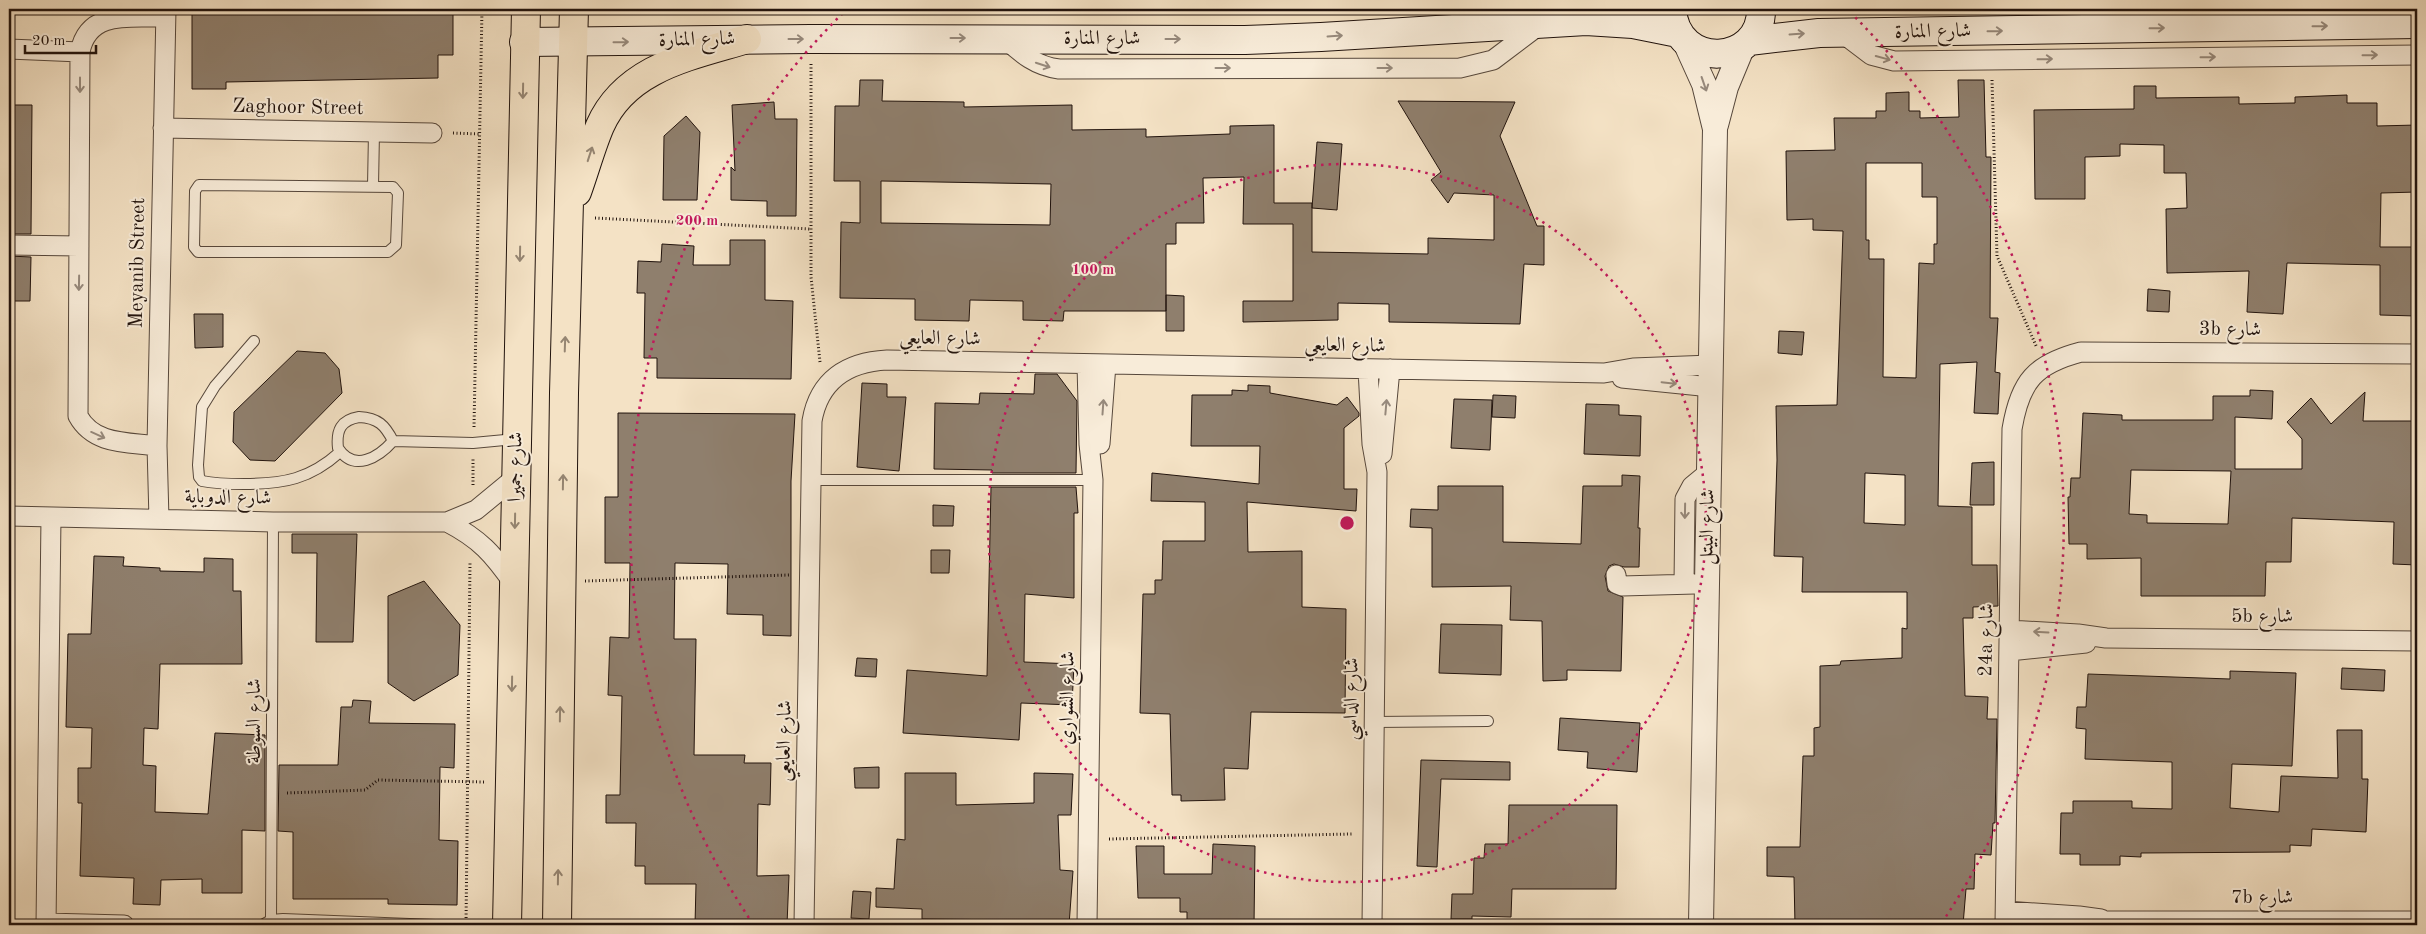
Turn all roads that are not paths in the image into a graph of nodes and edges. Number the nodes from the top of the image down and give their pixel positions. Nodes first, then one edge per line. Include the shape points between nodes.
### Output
1 (526, 9) edge
2 (574, 9) edge
3 (1761, 9) edge
4 (165, 13) edge
5 (1542, 23) junction
6 (2417, 24) edge
7 (1679, 28) edge
8 (1842, 33) junction
9 (1004, 38) junction
10 (747, 39) junction
11 (524, 42) junction
12 (572, 43) junction
13 (1746, 43) junction
14 (9, 49) edge
15 (80, 52) junction
16 (2417, 55) edge
17 (163, 128) junction
18 (1715, 129) junction
19 (374, 132) junction
20 (432, 133) road end
21 (373, 186) junction
22 (569, 217) junction
23 (9, 245) edge
24 (79, 246) junction
25 (254, 341) dead end
26 (2417, 354) edge
27 (1087, 364) junction
28 (1106, 364) junction
29 (2045, 364) joint
30 (1368, 368) junction
31 (1390, 369) junction
32 (1711, 376) junction
33 (517, 439) junction
34 (394, 440) junction
35 (157, 446) junction
36 (340, 452) junction
37 (1377, 472) junction
38 (1093, 476) junction
39 (516, 477) junction
40 (811, 480) junction
41 (9, 516) edge
42 (51, 517) junction
43 (159, 519) junction
44 (273, 522) junction
45 (447, 522) junction
46 (1616, 575) dead end
47 (514, 584) junction
48 (1696, 584) junction
49 (2009, 630) junction
50 (2106, 638) junction
51 (2417, 641) edge
52 (2009, 651) junction
53 (1488, 721) dead end
54 (1374, 722) junction
55 (2005, 918) edge
56 (2107, 921) junction
57 (2417, 921) edge
58 (267, 923) edge
59 (46, 924) edge
60 (124, 925) edge
61 (436, 925) edge
62 (507, 925) edge
63 (557, 925) edge
64 (804, 925) edge
65 (1087, 925) edge
66 (1372, 925) edge
67 (1701, 925) edge
68 (2087, 925) edge

1 - 11 main road, شارع جميرا
2 - 12 main road
3 - 13 main road via 1758,28
4 - 15 street via 105,20 87,33
4 - 17 street, Meyanib Street
5 - 7 main road, شارع المنارة via 1610,21
9 -> 5 main road, شارع المنارة via 1293,38
9 -> 5 street via 1032,61 1059,68 1460,68 1493,60
8 -> 6 main road, شارع المنارة
7 - 13 main road, شارع المنارة via 1704,52 1719,54
7 -> 18 street, شارع البيتل via 1704,84
13 -> 8 main road, شارع المنارة via 1795,34
8 -> 16 street via 1870,54 1894,61
10 -> 9 main road, شارع المنارة
12 -> 10 main road, شارع المنارة
22 -> 10 main road via 600,125 624,91 647,73 674,61
11 - 12 main road, شارع المنارة
11 -> 33 main road, شارع جميرا
12 - 22 main road
13 - 18 street, شارع البيتل via 1726,87
14 - 15 street
15 -> 24 street
17 - 19 street, Zaghoor Street
17 - 35 street, Meyanib Street
18 - 32 street, شارع البيتل
19 - 20 street, Zaghoor Street
19 - 21 lane
21 - 21 lane via 200,185 195,191 194,247 198,252 388,252 396,245 398,193 393,187
63 -> 22 main road
23 - 24 street
24 -> 35 street via 78,416 93,434
25 - 36 lane via 215,386 202,407 198,465 202,481 278,484 318,468
26 - 29 street, 3b شارع via 2100,351 2081,352
27 - 28 street, شارع العايعي
27 - 38 street, شارع الشواري
27 - 40 street, شارع العايعي via 873,361 847,369 823,389 815,404
28 - 30 street, شارع العايعي
38 -> 28 street, شارع الشواري via 1100,444
29 - 49 street, 24a شارع via 2022,393 2012,429
30 - 31 street, شارع العايعي
30 - 37 street, شارع الداسي via 1372,444
31 - 32 street, شارع العايعي via 1604,373 1632,368
37 -> 31 street, شارع الداسي via 1383,445
32 - 48 street, شارع البيتل via 1709,472
33 - 34 lane via 474,443
33 - 39 main road, شارع جميرا
34 - 36 lane via 371,460 350,458
34 - 36 lane via 377,420 352,418 338,432
35 - 43 street, Meyanib Street
37 - 54 street, شارع الداسي
38 - 40 lane
38 - 65 street, شارع الشواري
39 - 45 street, شارع الدوباية via 472,512
39 -> 47 main road, شارع جميرا
40 - 64 street, شارع العايعي
41 - 42 street, شارع الدوباية
42 - 43 street, شارع الدوباية
42 - 59 street
43 - 44 street, شارع الدوباية
44 - 45 street, شارع الدوباية
44 - 58 lane, شارع السوطة via 272,793
45 - 47 street, شارع الدوباية via 490,550
46 - 48 street via 1616,584 1622,586
47 -> 62 main road, شارع جميرا
48 - 67 street, شارع البيتل
50 -> 49 street, 5b شارع
49 - 52 street, 24a شارع
50 - 51 street, 5b شارع
50 - 52 street, 5b شارع
52 - 55 street, 24a شارع
53 - 54 lane
54 - 66 street, شارع الداسي
55 - 56 street, 7b شارع via 2089,916
56 - 57 street, 7b شارع
56 - 68 street, 7b شارع
58 - 61 lane via 283,919
59 - 60 street

